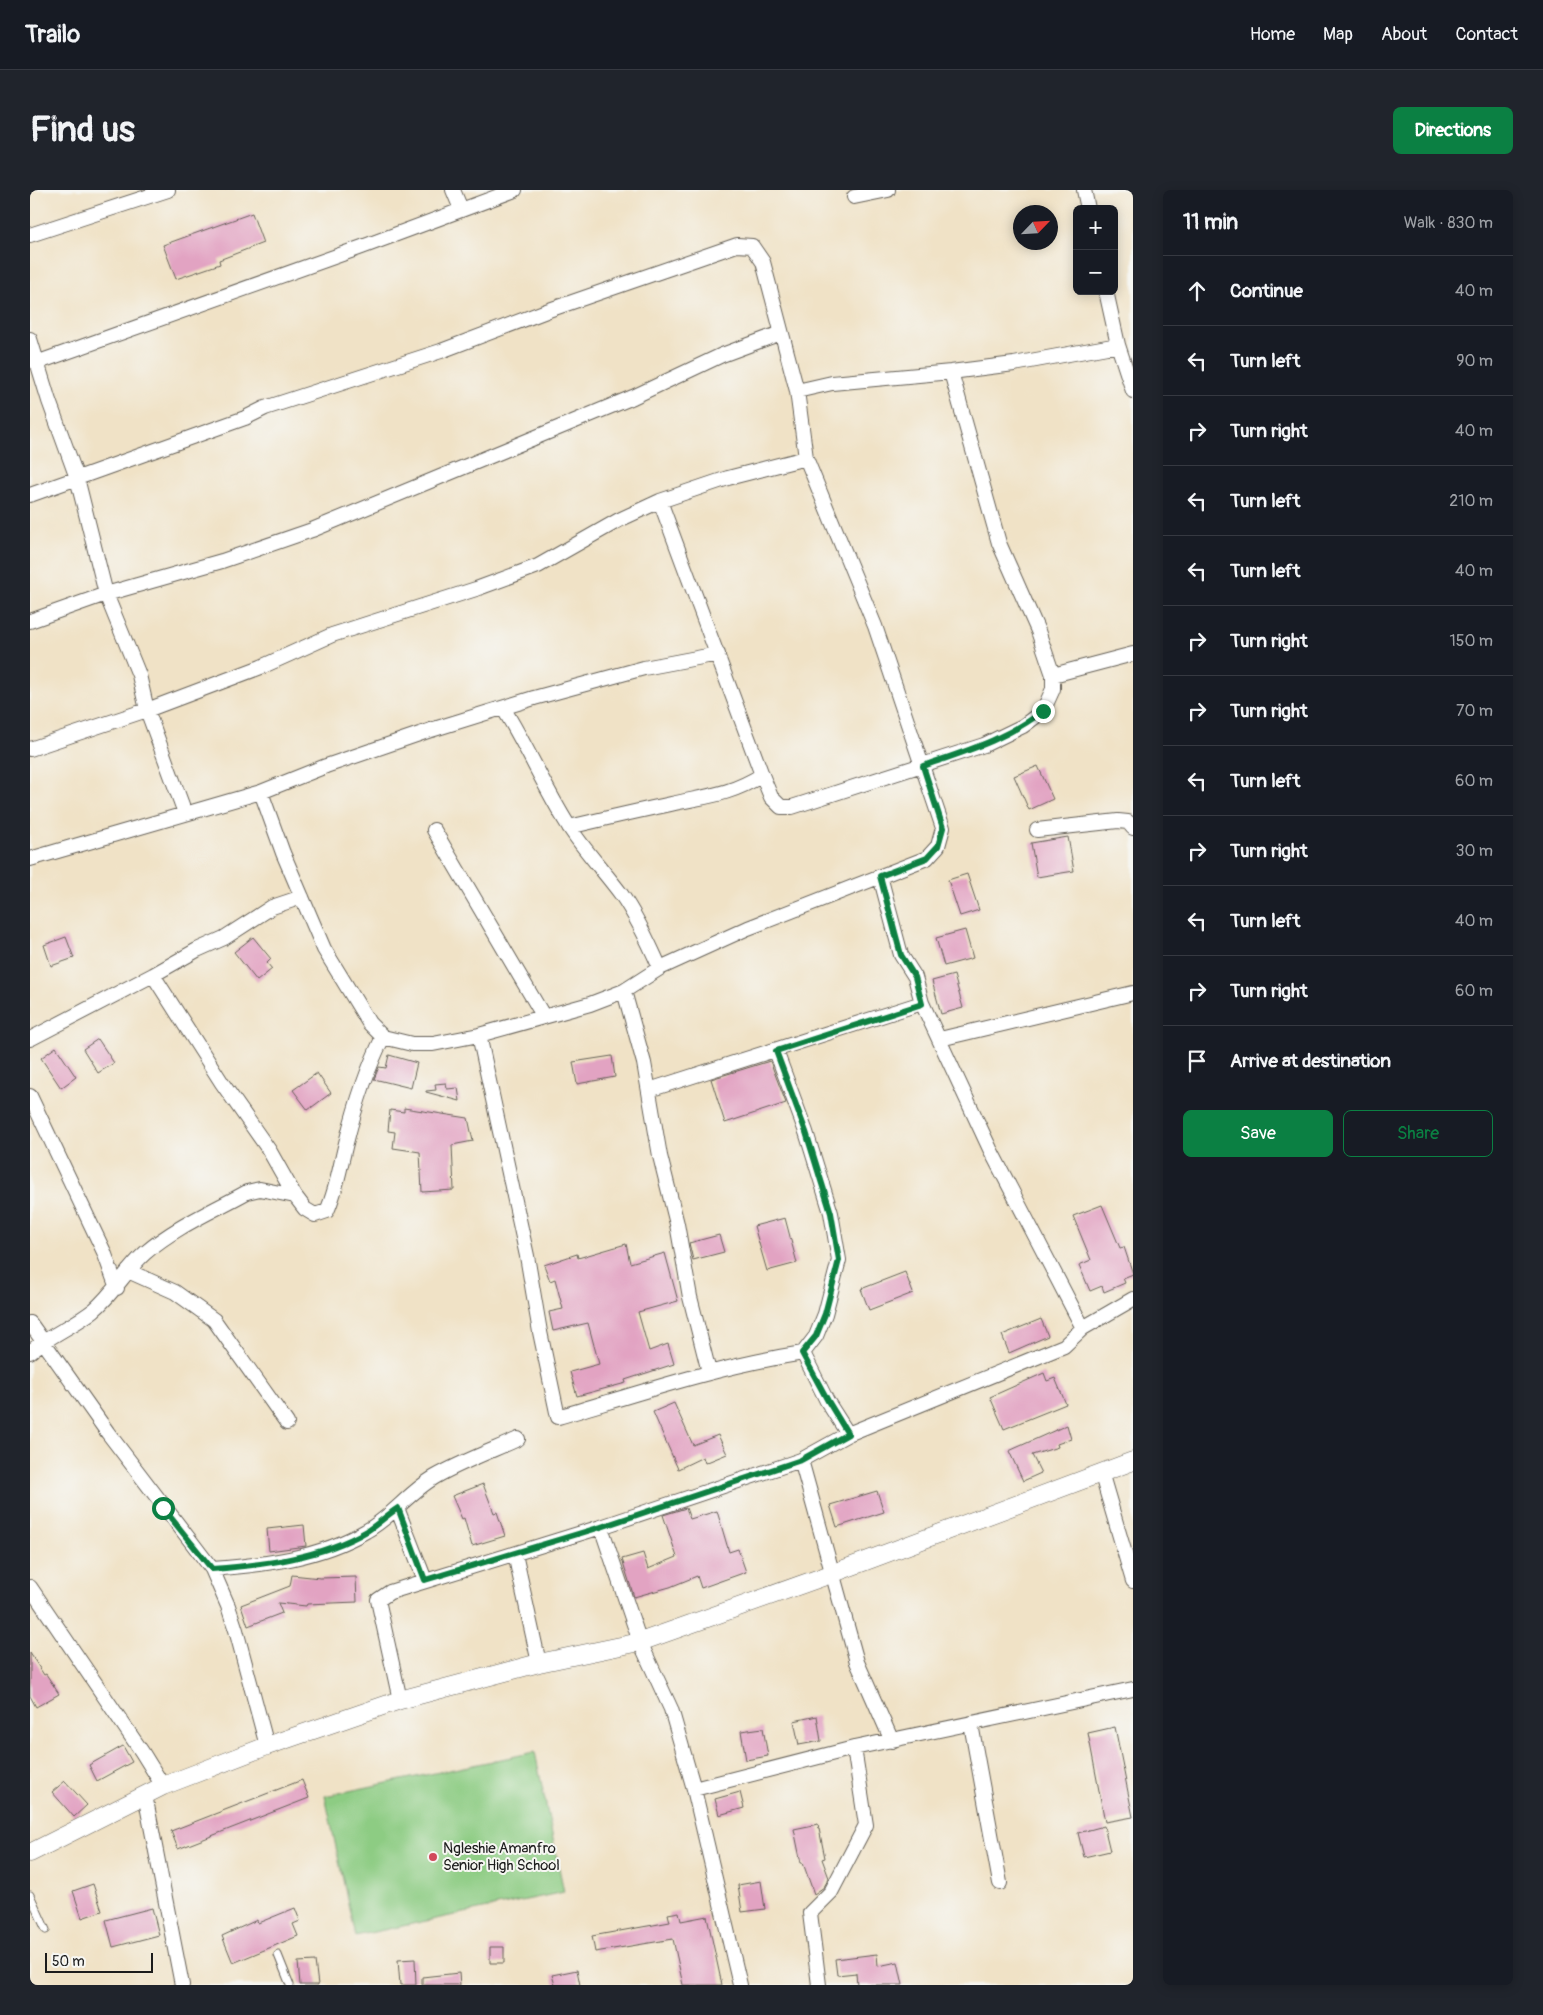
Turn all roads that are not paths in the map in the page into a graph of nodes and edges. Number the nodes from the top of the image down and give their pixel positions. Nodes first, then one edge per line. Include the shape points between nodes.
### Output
1 (168, 190) edge
2 (453, 190) edge
3 (515, 190) edge
4 (888, 190) edge
5 (1084, 190) edge
6 (854, 197) dead end
7 (1087, 205) edge
8 (461, 209) junction
9 (30, 235) edge
10 (1107, 295) edge
11 (781, 333) junction
12 (30, 339) edge
13 (1118, 345) junction
14 (36, 363) junction
15 (951, 372) junction
16 (797, 391) junction
17 (1133, 391) edge
18 (806, 458) junction
19 (77, 478) junction
20 (30, 495) edge
21 (660, 501) junction
22 (106, 594) junction
23 (30, 620) edge
24 (718, 654) junction
25 (1133, 654) edge
26 (1053, 675) junction
27 (503, 708) junction
28 (147, 710) junction
29 (30, 749) edge
30 (923, 766) junction
31 (762, 775) junction
32 (261, 792) junction
33 (185, 813) junction
34 (569, 827) junction
35 (1133, 828) edge
36 (434, 830) dead end
37 (1037, 830) dead end
38 (30, 859) edge
39 (880, 876) junction
40 (302, 897) junction
41 (660, 968) junction
42 (153, 975) junction
43 (624, 991) junction
44 (1133, 993) edge
45 (922, 1004) junction
46 (544, 1017) junction
47 (479, 1035) junction
48 (383, 1037) junction
49 (30, 1039) edge
50 (940, 1039) junction
51 (776, 1051) junction
52 (649, 1090) junction
53 (30, 1096) edge
54 (294, 1196) junction
55 (128, 1271) junction
56 (116, 1288) junction
57 (1133, 1299) edge
58 (30, 1323) edge
59 (1083, 1328) junction
60 (42, 1342) junction
61 (30, 1352) edge
62 (802, 1353) junction
63 (709, 1372) junction
64 (287, 1423) dead end
65 (848, 1434) junction
66 (518, 1439) dead end
67 (801, 1460) junction
68 (1133, 1461) edge
69 (1100, 1472) junction
70 (398, 1508) junction
71 (601, 1527) junction
72 (515, 1554) junction
73 (212, 1569) junction
74 (831, 1574) junction
75 (425, 1580) junction
76 (1133, 1581) edge
77 (30, 1588) edge
78 (640, 1642) junction
79 (539, 1663) junction
80 (1133, 1689) edge
81 (400, 1700) junction
82 (971, 1724) junction
83 (892, 1741) junction
84 (267, 1746) junction
85 (854, 1748) junction
86 (163, 1786) junction
87 (694, 1789) junction
88 (145, 1795) junction
89 (30, 1852) edge
90 (1000, 1883) dead end
91 (30, 1895) edge
92 (46, 1930) dead end
93 (278, 1955) dead end
94 (182, 1985) edge
95 (290, 1985) edge
96 (740, 1985) edge
97 (819, 1985) edge

1 - 9 street
2 - 8 street
3 - 8 street
4 - 6 street
5 - 7 street
8 - 14 street
10 - 13 street
11 - 16 street
11 - 19 street via 763,262 752,246 737,245 441,351 265,408
11 - 22 street via 722,355 633,397 312,530 222,561
12 - 14 street
13 - 15 street
13 - 17 street
14 - 19 street
15 - 16 street via 832,383
15 - 26 street via 999,543 1038,631
16 - 18 street
18 - 21 street via 728,478
18 - 30 street via 875,626
19 - 20 street
19 - 22 street
21 - 24 street
21 - 28 street via 538,566 332,635 261,667
22 - 23 street
22 - 28 street via 138,675
24 - 27 street via 644,668
24 - 31 street
25 - 26 street
26 - 30 street via 1053,689 1043,711 1023,726 984,745
27 - 32 street via 326,766
27 - 34 street
28 - 29 street
28 - 33 street
30 - 31 street via 792,808 781,808 771,797
30 - 39 street via 943,828 938,846 927,858
31 - 34 street via 743,787 718,795
32 - 33 street
32 - 40 street
33 - 38 street
34 - 41 street via 622,896
35 - 37 street via 1128,822 1118,821
36 - 46 street
39 - 41 street via 748,928
39 - 45 street via 901,955 915,977
40 - 42 street via 272,907 224,938
40 - 48 street via 324,949 369,1023
41 - 43 street
42 - 49 street
42 - 54 street via 269,1150
43 - 46 street
43 - 52 street
44 - 50 street
45 - 50 street
45 - 51 street
46 - 47 street
47 - 48 street via 433,1044 412,1044
47 - 63 street via 558,1417
48 - 54 street via 358,1101 327,1211 315,1214 305,1209
50 - 59 street via 990,1149
51 - 52 street
51 - 62 street via 831,1213 839,1260 825,1314 816,1336
52 - 63 street via 660,1156
53 - 56 street via 104,1252
54 - 55 street via 260,1189 247,1192 163,1239
55 - 56 street
55 - 64 street via 176,1292 214,1320
56 - 60 street via 94,1310
57 - 59 street
58 - 60 street
59 - 65 street via 1064,1346
60 - 61 street
60 - 73 street via 163,1508
62 - 63 street
62 - 65 street
65 - 67 street
66 - 70 street via 435,1476 410,1494
67 - 71 street
67 - 74 street
68 - 69 street
69 - 74 street
69 - 76 street
70 - 73 street via 367,1531 331,1547 284,1560
70 - 75 street
71 - 72 street
71 - 78 street
72 - 75 street
72 - 79 street
73 - 84 street via 236,1630
74 - 78 street
74 - 83 street via 857,1662
75 - 81 street via 390,1592 378,1600
77 - 86 street
78 - 79 street
78 - 87 street via 671,1709
79 - 81 street
80 - 82 street
81 - 84 street
82 - 83 street
82 - 90 street
83 - 85 street
84 - 86 street
85 - 87 street
85 - 97 street via 866,1825 831,1892 810,1913
86 - 88 street
87 - 96 street
88 - 89 street
88 - 94 street
91 - 92 lane
93 - 95 lane

